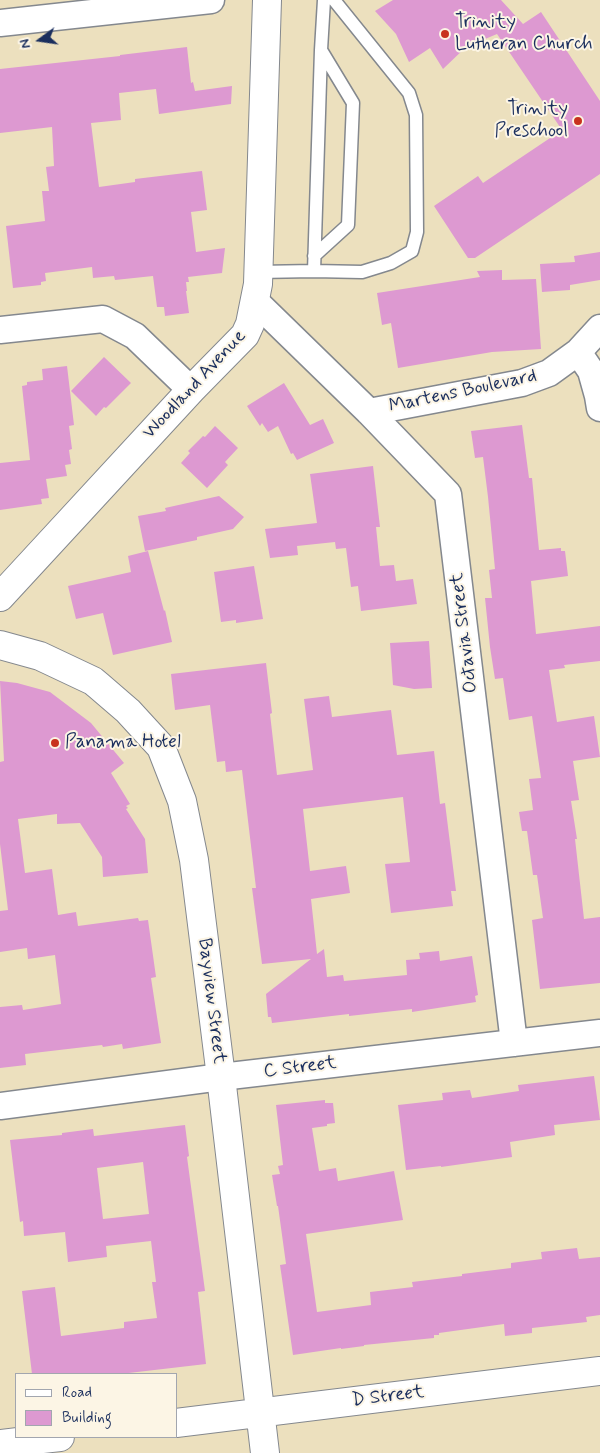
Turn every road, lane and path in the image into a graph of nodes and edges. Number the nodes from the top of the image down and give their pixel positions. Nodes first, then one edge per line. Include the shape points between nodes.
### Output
1 (211, 0) edge
2 (266, 0) edge
3 (324, 0) edge
4 (334, 0) edge
5 (0, 23) edge
6 (321, 50) junction
7 (314, 256) junction
8 (314, 271) junction
9 (258, 272) junction
10 (255, 301) junction
11 (600, 328) edge
12 (0, 330) edge
13 (578, 352) junction
14 (190, 390) junction
15 (600, 408) edge
16 (369, 412) junction
17 (0, 597) edge
18 (0, 645) edge
19 (600, 1033) edge
20 (514, 1043) junction
21 (221, 1077) junction
22 (0, 1106) edge
23 (600, 1371) edge
24 (260, 1413) junction
25 (178, 1423) edge
26 (51, 1438) edge
27 (0, 1439) edge
28 (0, 1444) edge
29 (265, 1453) edge

1 - 5 street
2 - 9 street, Woodland Avenue
3 - 6 lane
4 - 8 lane via 409,93 416,115 417,232 412,250 391,263 362,272
6 - 7 lane
6 - 7 lane via 353,103 348,225
7 - 8 lane
8 - 9 lane
9 - 10 street, Woodland Avenue
10 - 14 street, Woodland Avenue via 245,335
10 - 16 street, Octavia Street
11 - 13 street, Martens Boulevard
12 - 14 street via 103,319 135,336
13 - 15 street via 591,371
13 - 16 street, Martens Boulevard via 549,372 522,383
14 - 17 street, Woodland Avenue
16 - 20 street, Octavia Street via 448,494
18 - 21 street, Bayview Street via 40,656 93,681 162,746 182,801 194,860
19 - 20 street, C Street
20 - 21 street, C Street
21 - 22 street, C Street
21 - 24 street, Bayview Street
23 - 24 street, D Street
24 - 25 street, D Street
24 - 29 street, Bayview Street
26 - 28 street
27 - 28 street

